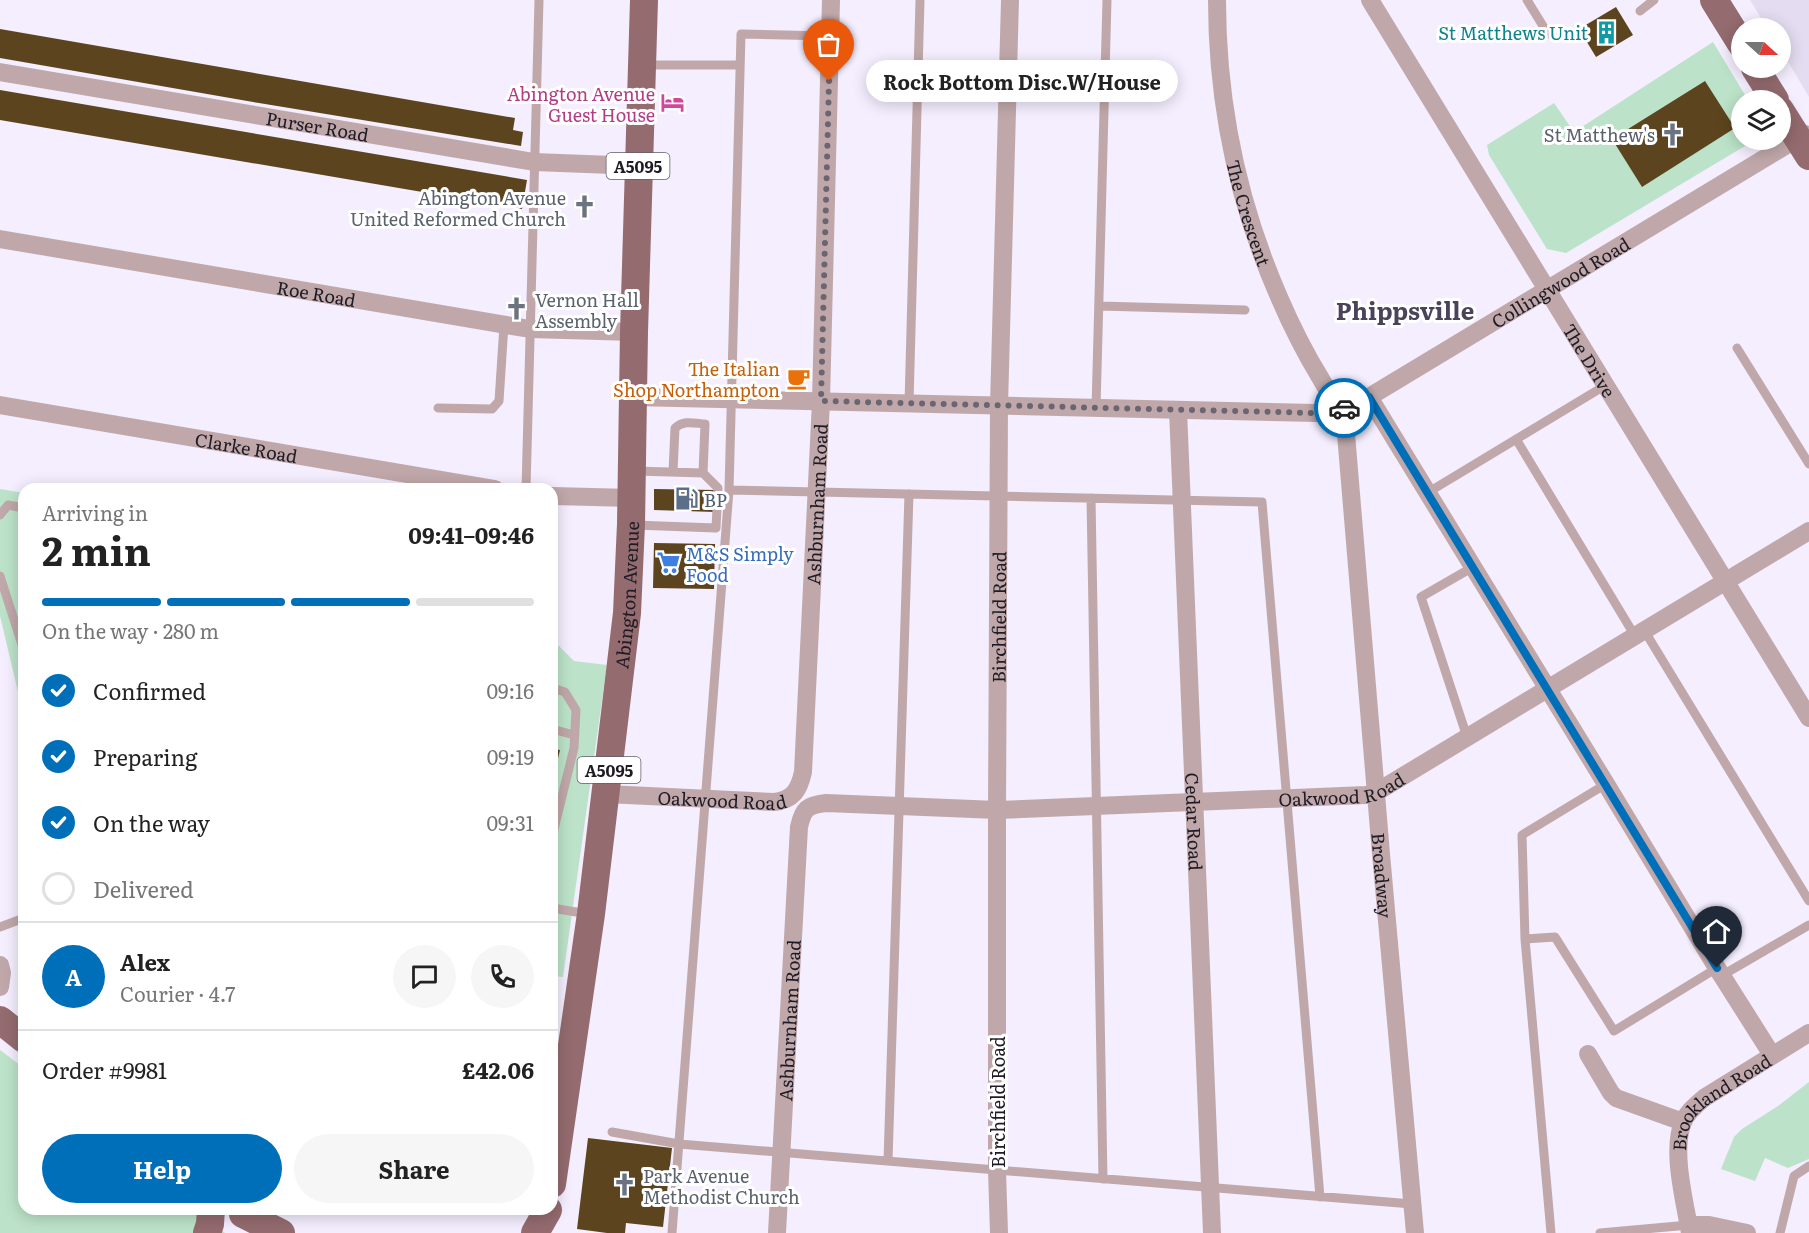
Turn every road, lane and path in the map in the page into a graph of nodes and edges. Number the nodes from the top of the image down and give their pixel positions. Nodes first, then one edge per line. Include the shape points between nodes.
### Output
1 (539, 0) edge
2 (644, 0) edge
3 (831, 0) edge
4 (920, 0) edge
5 (1010, 0) edge
6 (1107, 0) edge
7 (1216, 0) edge
8 (1370, 0) edge
9 (1527, 0) edge
10 (1654, 0) edge
11 (1714, 0) edge
12 (1640, 11) dead end
13 (1731, 27) edge
14 (1548, 34) dead end
15 (830, 36) junction
16 (642, 65) junction
17 (740, 65) junction
18 (0, 72) edge
19 (1791, 124) edge
20 (1805, 142) edge
21 (534, 162) junction
22 (638, 166) junction
23 (0, 239) edge
24 (1547, 290) junction
25 (1099, 306) junction
26 (1245, 310) dead end
27 (504, 325) junction
28 (530, 329) junction
29 (634, 332) junction
30 (1737, 348) dead end
31 (1606, 386) junction
32 (633, 397) junction
33 (1369, 397) junction
34 (732, 399) junction
35 (821, 401) junction
36 (909, 403) junction
37 (0, 405) edge
38 (999, 406) junction
39 (438, 408) dead end
40 (1096, 408) junction
41 (1341, 409) junction
42 (1178, 410) junction
43 (1516, 439) junction
44 (1809, 464) edge
45 (673, 472) junction
46 (703, 473) junction
47 (460, 483) edge
48 (526, 483) edge
49 (729, 490) junction
50 (817, 492) junction
51 (1427, 493) junction
52 (909, 494) junction
53 (999, 495) junction
54 (558, 496) edge
55 (632, 498) junction
56 (1091, 498) junction
57 (1181, 500) junction
58 (18, 507) edge
59 (0, 515) edge
60 (1809, 531) edge
61 (1473, 567) junction
62 (0, 576) edge
63 (1726, 582) junction
64 (18, 632) edge
65 (1639, 633) junction
66 (1548, 688) junction
67 (558, 690) edge
68 (1809, 718) edge
69 (558, 731) edge
70 (574, 735) junction
71 (1467, 737) junction
72 (1606, 784) junction
73 (797, 791) joint
74 (1376, 793) junction
75 (606, 794) junction
76 (706, 799) junction
77 (1286, 799) junction
78 (1195, 802) junction
79 (899, 807) junction
80 (1096, 807) junction
81 (806, 808) joint
82 (997, 810) junction
83 (558, 813) edge
84 (1809, 901) edge
85 (558, 909) edge
86 (591, 914) junction
87 (18, 920) edge
88 (1809, 925) edge
89 (0, 927) edge
90 (1525, 939) junction
91 (0, 965) edge
92 (1719, 972) junction
93 (0, 987) edge
94 (0, 1020) edge
95 (1809, 1033) edge
96 (18, 1034) edge
97 (1588, 1054) dead end
98 (1772, 1055) junction
99 (558, 1122) edge
100 (1683, 1122) junction
101 (612, 1132) dead end
102 (679, 1144) junction
103 (781, 1153) junction
104 (888, 1161) junction
105 (1809, 1166) edge
106 (997, 1170) junction
107 (1103, 1179) junction
108 (1210, 1187) junction
109 (1320, 1197) junction
110 (1412, 1204) junction
111 (211, 1215) edge
112 (546, 1215) edge
113 (549, 1215) edge
114 (551, 1215) edge
115 (246, 1219) edge
116 (1690, 1229) edge
117 (207, 1233) edge
118 (281, 1233) edge
119 (535, 1233) edge
120 (548, 1233) edge
121 (560, 1233) edge
122 (672, 1233) edge
123 (777, 1233) edge
124 (999, 1233) edge
125 (1212, 1233) edge
126 (1414, 1233) edge
127 (1551, 1233) edge
128 (1600, 1233) edge
129 (1747, 1233) edge
130 (1780, 1233) edge

1 - 21 lane
2 - 16 main road, Abington Avenue / A5095
3 - 15 street, Ashburnham Road
4 - 36 lane
5 - 38 street, Birchfield Road
6 - 25 lane
7 - 41 street, The Crescent via 1222,97 1238,183 1279,297 1305,353
8 - 24 street, The Drive
9 - 14 lane
10 - 12 lane
11 - 13 main road
15 - 17 lane via 741,34
15 - 35 street, Ashburnham Road
16 - 17 lane
16 - 22 main road, Abington Avenue / A5095
17 - 34 lane
18 - 21 street, Purser Road
19 - 20 main road
20 - 24 street, Collingwood Road
21 - 22 street, Purser Road
21 - 28 lane
22 - 29 main road, Abington Avenue / A5095
23 - 27 street, Roe Road
24 - 31 street, The Drive
24 - 33 street, Collingwood Road
25 - 26 lane
25 - 40 lane
27 - 28 street, Roe Road
27 - 39 lane via 496,405 492,409
28 - 29 street, Roe Road
28 - 48 lane
29 - 32 main road, Abington Avenue / A5095
30 - 44 lane
31 - 43 lane
31 - 63 street, The Drive
32 - 34 street, Collingwood Road
32 - 55 main road, Abington Avenue / A5095
33 - 41 street, Collingwood Road
33 - 51 street
34 - 35 street, Collingwood Road
34 - 49 lane
35 - 36 street, Collingwood Road
35 - 50 street, Ashburnham Road
36 - 38 street, Collingwood Road
37 - 47 street, Clarke Road
38 - 40 street, Collingwood Road
38 - 53 street, Birchfield Road
40 - 42 street, Collingwood Road
41 - 42 street, Collingwood Road via 1315,413
41 - 74 street, Broadway
42 - 57 street, Cedar Road
43 - 51 lane
43 - 65 lane
45 - 46 lane
45 - 46 lane via 675,428 686,422 705,424
45 - 55 lane
46 - 55 lane via 718,488 716,528
49 - 50 lane
49 - 76 lane
50 - 52 lane
50 - 73 street, Ashburnham Road via 803,772
51 - 61 street
52 - 53 lane
52 - 79 lane
53 - 56 lane
53 - 82 street, Birchfield Road
54 - 55 street
55 - 75 main road, Abington Avenue / A5095 via 627,613
56 - 57 lane
56 - 80 lane
57 - 77 lane via 1262,502
57 - 78 street, Cedar Road
58 - 59 lane via 8,505
60 - 63 street, Oakwood Road
61 - 66 street
61 - 71 lane via 1421,597
62 - 64 lane
63 - 65 street, Oakwood Road
63 - 68 street, The Drive
65 - 66 street, Oakwood Road
65 - 84 lane
66 - 71 street, Oakwood Road
66 - 72 street
67 - 70 lane via 565,692 576,710
69 - 70 lane
70 - 83 lane
71 - 74 street, Oakwood Road
72 - 90 lane via 1522,835
72 - 92 street
73 - 76 street, Oakwood Road via 782,801
74 - 77 street, Oakwood Road
74 - 110 street, Broadway
75 - 76 street, Oakwood Road
75 - 86 main road, Abington Avenue / A5095
76 - 102 lane
77 - 78 street, Oakwood Road
77 - 109 lane
78 - 80 street, Oakwood Road
78 - 108 street, Cedar Road
79 - 81 street, Oakwood Road via 825,803
79 - 82 street, Oakwood Road
79 - 104 lane
80 - 82 street, Oakwood Road
80 - 107 lane
81 - 103 street, Ashburnham Road via 800,827
82 - 106 street, Birchfield Road
85 - 86 lane
86 - 99 main road, Abington Avenue / A5095
87 - 89 lane
88 - 92 lane
90 - 92 lane via 1555,937 1614,1031
90 - 127 lane
91 - 93 street
92 - 98 street
94 - 96 main road
95 - 98 street, Brookland Road
97 - 100 street via 1616,1098
98 - 100 street, Brookland Road via 1704,1098
100 - 116 street, Brookland Road via 1678,1148
101 - 102 lane
102 - 103 lane
102 - 122 lane
103 - 104 lane
103 - 123 street, Ashburnham Road
104 - 106 lane
105 - 130 lane via 1794,1176
106 - 107 lane
106 - 124 street, Birchfield Road
107 - 108 lane
108 - 109 lane
108 - 125 street, Cedar Road
109 - 110 lane
110 - 126 street, Broadway
111 - 117 main road
112 - 119 main road
113 - 120 main road
114 - 121 main road
115 - 118 main road
116 - 128 lane
116 - 129 street via 1709,1225

